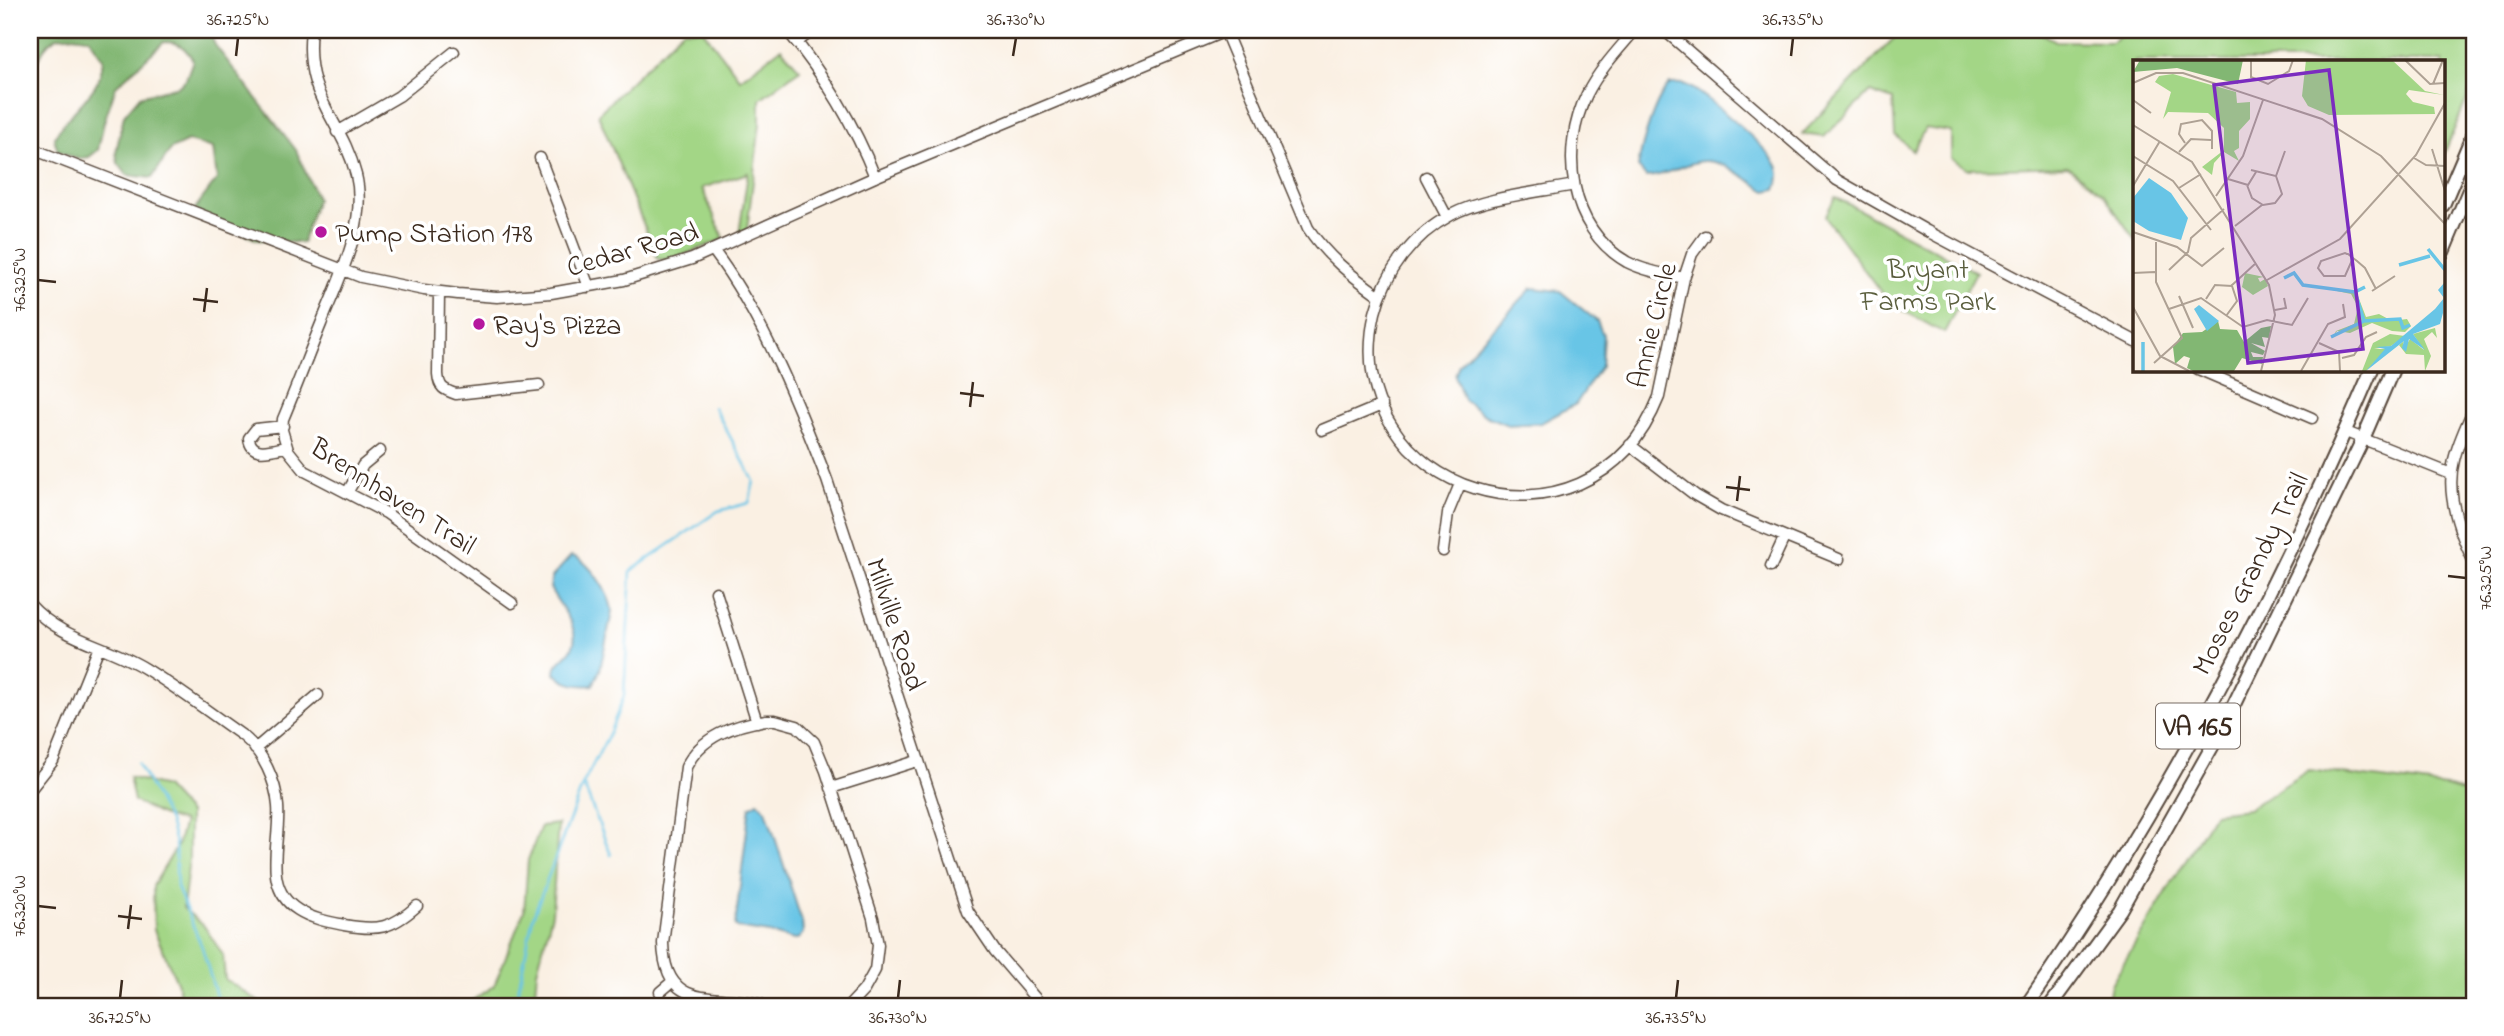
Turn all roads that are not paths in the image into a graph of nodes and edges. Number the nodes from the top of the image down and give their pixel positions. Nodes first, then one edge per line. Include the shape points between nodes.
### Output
1 (310, 30) edge
2 (787, 30) edge
3 (813, 30) edge
4 (1226, 30) edge
5 (1635, 30) edge
6 (1664, 30) edge
7 (797, 42) junction
8 (454, 52) dead end
9 (337, 132) junction
10 (2474, 132) edge
11 (30, 148) edge
12 (540, 158) dead end
13 (875, 177) junction
14 (1426, 177) dead end
15 (2474, 178) edge
16 (1574, 186) junction
17 (2444, 203) edge
18 (1447, 218) junction
19 (1704, 236) dead end
20 (713, 250) junction
21 (2444, 250) edge
22 (342, 271) junction
23 (1684, 278) junction
24 (589, 287) junction
25 (439, 292) junction
26 (1380, 296) junction
27 (2133, 340) edge
28 (2203, 371) edge
29 (2371, 371) edge
30 (2392, 371) edge
31 (539, 385) dead end
32 (1382, 405) junction
33 (2474, 408) edge
34 (2312, 418) dead end
35 (283, 426) junction
36 (1322, 430) dead end
37 (2346, 432) junction
38 (2363, 439) junction
39 (1630, 445) junction
40 (286, 447) junction
41 (380, 451) dead end
42 (2451, 474) junction
43 (1460, 484) junction
44 (347, 493) junction
45 (1784, 538) junction
46 (1443, 551) dead end
47 (1839, 559) dead end
48 (2474, 562) edge
49 (1771, 566) dead end
50 (716, 592) dead end
51 (512, 603) dead end
52 (30, 605) edge
53 (99, 647) junction
54 (318, 695) dead end
55 (757, 722) junction
56 (255, 748) junction
57 (917, 761) junction
58 (831, 788) junction
59 (30, 790) edge
60 (417, 905) dead end
61 (673, 981) junction
62 (660, 992) dead end
63 (766, 1006) edge
64 (849, 1006) edge
65 (1042, 1006) edge
66 (2026, 1006) edge
67 (2050, 1006) edge

1 - 9 street, Brennhaven Trail via 311,72
2 - 7 street
3 - 7 street
4 - 13 street, Cedar Road
4 - 26 street via 1308,228 1326,253
5 - 16 street via 1598,75 1582,104 1573,140
6 - 27 street via 1837,180
7 - 13 street via 849,119
8 - 9 street via 399,96
9 - 22 street, Brennhaven Trail via 353,163 359,194 356,224
10 - 17 main road
11 - 22 street, Cedar Road
12 - 24 street
13 - 20 street, Cedar Road
14 - 18 street
15 - 21 main road
16 - 18 street, Annie Circle via 1494,201
16 - 23 street via 1587,222 1615,254 1650,271
18 - 26 street, Annie Circle via 1406,251
19 - 23 street, Annie Circle
20 - 24 street, Cedar Road via 667,268
20 - 57 street, Millville Road via 750,306 817,454
22 - 25 street, Cedar Road
22 - 35 street, Brennhaven Trail
23 - 39 street, Annie Circle via 1659,397
24 - 25 street, Cedar Road via 497,297
25 - 31 street via 438,374 445,390 456,394
26 - 32 street, Annie Circle via 1371,330 1371,360
28 - 34 street
29 - 37 main road, Moses Grandy Trail / VA 165
30 - 38 main road, Moses Grandy Trail / VA 165
32 - 36 street
32 - 43 street, Annie Circle via 1404,441 1429,465
33 - 42 street
35 - 40 street, Brennhaven Trail
35 - 40 street, Brennhaven Trail via 257,429 249,438 254,450
37 - 38 street
37 - 66 main road, Moses Grandy Trail / VA 165 via 2178,766 2084,923
38 - 42 street
38 - 67 main road, Moses Grandy Trail / VA 165 via 2222,729 2120,910
39 - 43 street, Annie Circle via 1595,475 1555,491 1501,495
39 - 45 street via 1695,495
40 - 44 street, Brennhaven Trail via 305,471
41 - 44 street via 363,465
42 - 48 street via 2456,517
43 - 46 street via 1448,513
44 - 51 street, Brennhaven Trail via 386,513
45 - 47 street
45 - 49 street
50 - 55 street
52 - 53 street via 50,624
53 - 56 street via 146,669
53 - 59 street via 53,761
54 - 56 street
55 - 58 street via 785,722 807,733
55 - 61 street via 710,738 686,767 663,943
56 - 60 street via 275,789 275,869 277,884 290,904 326,921 378,929 400,920
57 - 58 street
57 - 65 street, Millville Road via 972,920
58 - 64 street via 878,945 870,981
61 - 62 street
61 - 63 street via 697,997

